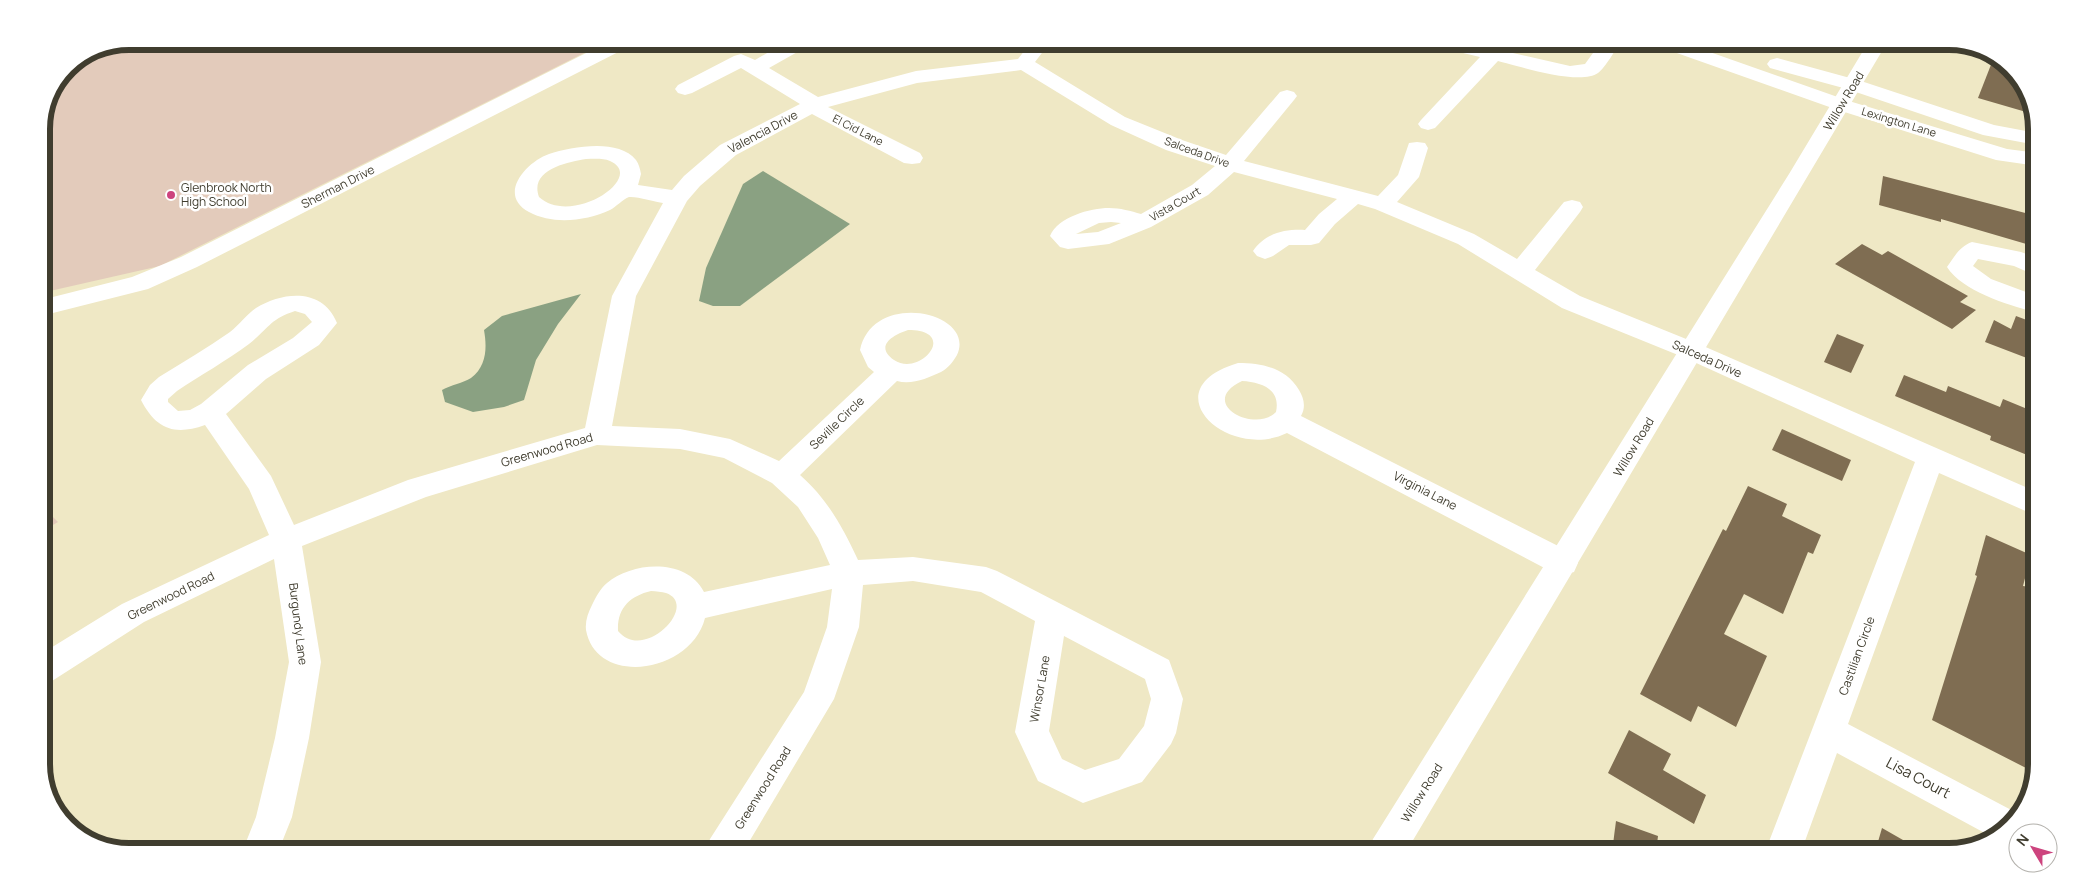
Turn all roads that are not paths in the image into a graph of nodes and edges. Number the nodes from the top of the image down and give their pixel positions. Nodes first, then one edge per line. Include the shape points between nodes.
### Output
1 (607, 50) edge
2 (787, 50) edge
3 (1035, 50) edge
4 (1493, 50) edge
5 (1501, 50) edge
6 (1605, 50) edge
7 (1690, 50) edge
8 (1703, 50) edge
9 (1874, 50) edge
10 (1724, 57) junction
11 (1024, 64) junction
12 (755, 68) junction
13 (1854, 85) junction
14 (685, 88) dead end
15 (1287, 96) dead end
16 (815, 104) junction
17 (1842, 104) junction
18 (1428, 124) dead end
19 (2028, 137) edge
20 (1417, 148) dead end
21 (912, 158) dead end
22 (2028, 159) edge
23 (1230, 164) junction
24 (625, 190) dead end
25 (1353, 197) junction
26 (677, 198) junction
27 (1383, 204) junction
28 (1572, 207) dead end
29 (1143, 222) dead end
30 (1264, 252) dead end
31 (2028, 264) edge
32 (1520, 272) junction
33 (2028, 301) edge
34 (50, 306) edge
35 (1692, 351) junction
36 (892, 371) dead end
37 (210, 412) junction
38 (1286, 420) dead end
39 (597, 435) junction
40 (1930, 459) junction
41 (782, 475) junction
42 (2028, 501) edge
43 (286, 540) junction
44 (1563, 563) junction
45 (848, 573) junction
46 (694, 607) dead end
47 (1052, 616) junction
48 (50, 666) edge
49 (1829, 731) junction
50 (2001, 823) edge
51 (264, 843) edge
52 (729, 843) edge
53 (1392, 843) edge
54 (1786, 843) edge

1 - 34 street, Sherman Drive via 189,262 139,283
2 - 12 street
3 - 11 street
4 - 18 street
5 - 6 street via 1570,72 1591,69
7 - 10 street, Lexington Lane
8 - 10 street, Lexington Lane
9 - 13 street, Willow Road
10 - 13 street, Lexington Lane
10 - 17 street, Lexington Lane
11 - 16 street, Valencia Drive via 916,77
11 - 23 street, Salceda Drive via 1118,120 1174,145
12 - 14 street, El Cid Lane via 740,60
12 - 16 street, El Cid Lane
13 - 17 street, Willow Road
13 - 19 street, Lexington Lane via 1990,131
15 - 23 street, Vista Court
16 - 21 street, El Cid Lane via 822,112
16 - 26 street, Valencia Drive via 728,150
17 - 22 street, Lexington Lane via 2004,155
17 - 35 street, Willow Road
20 - 27 street via 1408,177
23 - 25 street, Salceda Drive
23 - 29 street, Vista Court via 1200,190
24 - 26 street
25 - 27 street, Salceda Drive
25 - 30 street via 1311,238 1286,236
26 - 39 street, Valencia Drive via 624,296
27 - 32 street, Salceda Drive via 1466,239
28 - 32 street
31 - 33 street via 1972,250 1959,267 1982,285
32 - 35 street, Salceda Drive via 1572,302
35 - 40 street, Salceda Drive
35 - 44 street, Willow Road
36 - 41 street, Seville Circle
37 - 37 street via 257,371 315,337 325,324 322,315 308,304 295,303 263,315 252,328 168,384 154,400 158,411 181,422
37 - 43 street, Burgundy Lane via 261,484
38 - 44 street, Virginia Lane
39 - 41 street, Greenwood Road via 680,439 730,449
39 - 43 street, Greenwood Road via 418,488
40 - 42 street, Salceda Drive
40 - 49 street, Castilian Circle
41 - 45 street, Greenwood Road via 808,499 830,532
43 - 48 street, Greenwood Road via 133,614
43 - 51 street, Burgundy Lane via 305,662 274,817
44 - 53 street, Willow Road
45 - 46 street, Winsor Lane
45 - 47 street, Winsor Lane via 913,569 986,580
45 - 52 street, Greenwood Road via 843,626 818,699
47 - 47 street, Winsor Lane via 1158,670 1166,699 1159,734 1130,770 1083,787 1050,770 1032,732
49 - 50 street, Lisa Court
49 - 54 street, Castilian Circle

